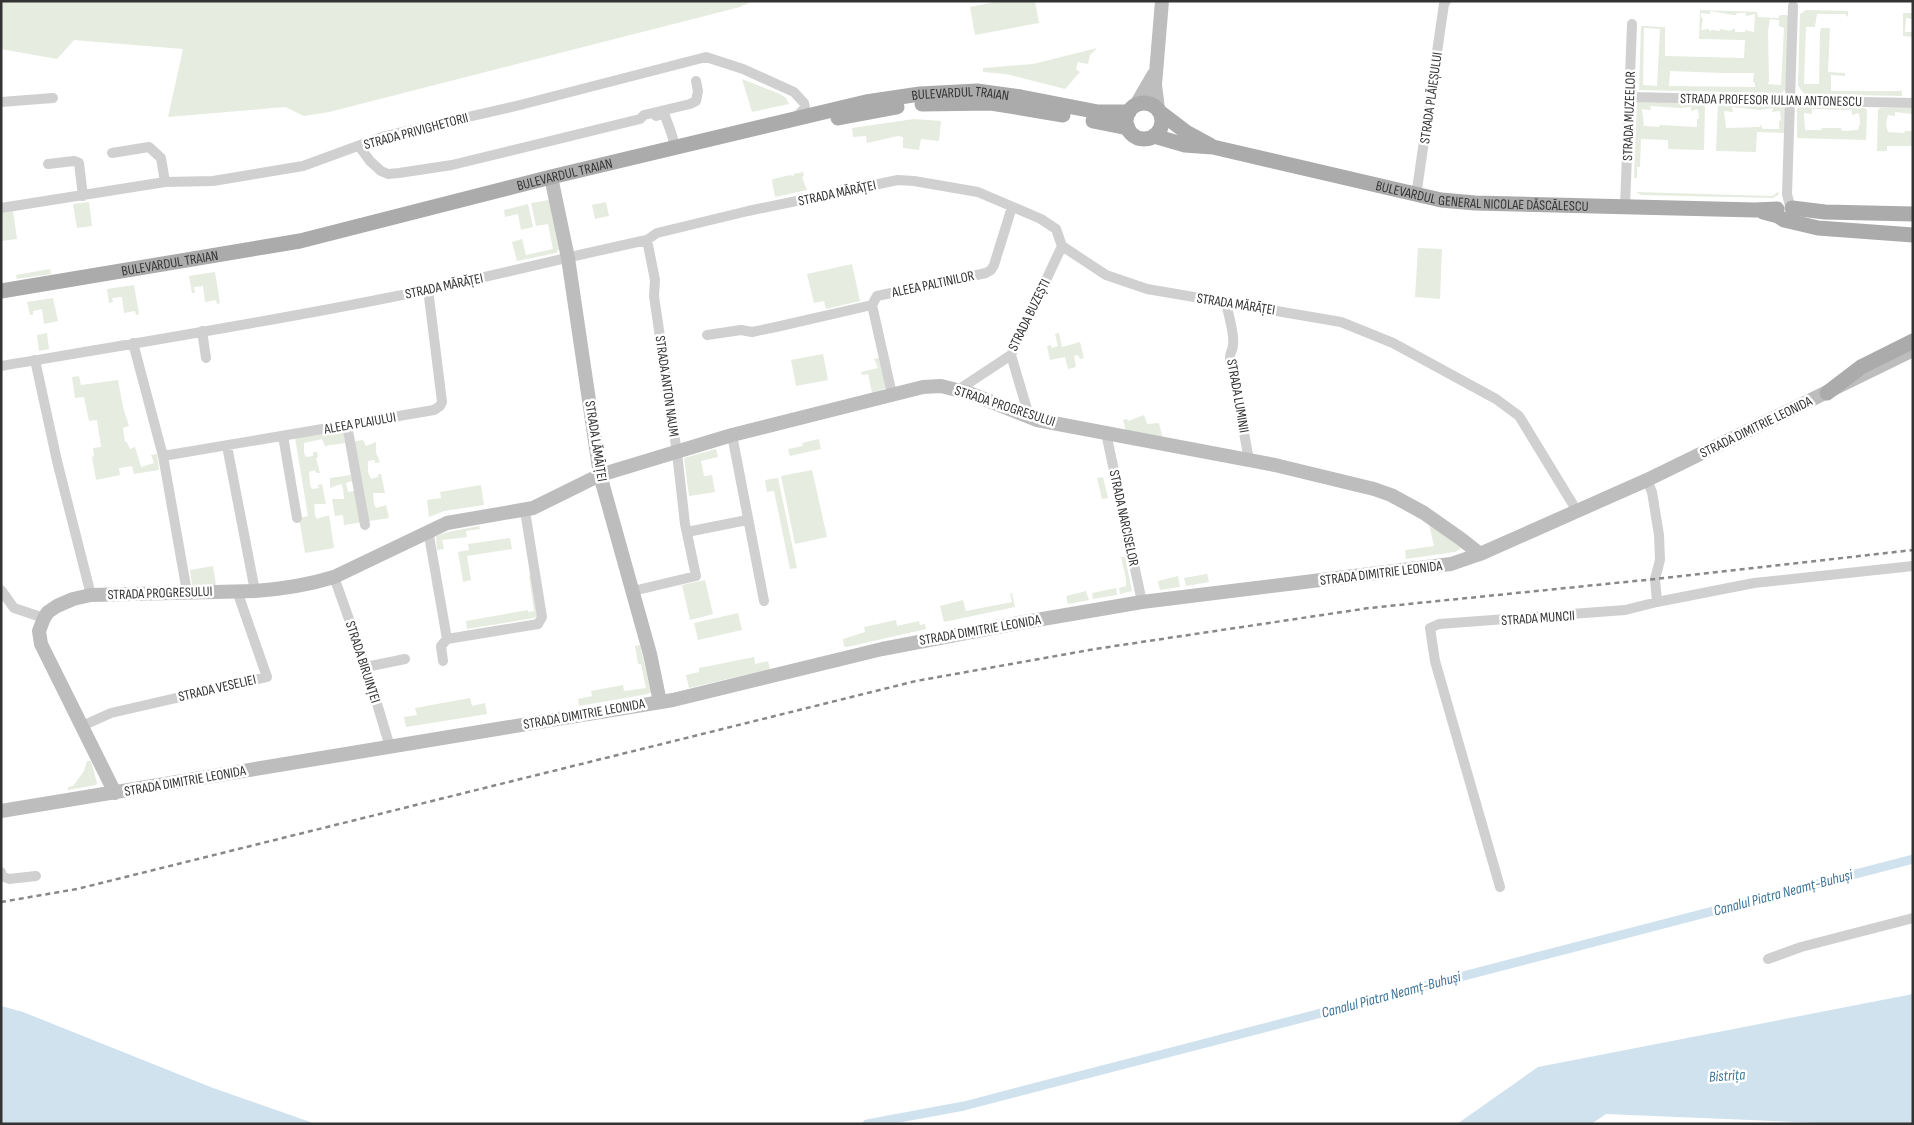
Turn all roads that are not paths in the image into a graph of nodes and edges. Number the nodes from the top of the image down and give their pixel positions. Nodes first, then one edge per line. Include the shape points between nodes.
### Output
1 (1162, 1) edge
2 (1446, 1) edge
3 (1793, 6) dead end
4 (1632, 24) dead end
5 (1156, 71) junction
6 (696, 81) dead end
7 (1630, 96) junction
8 (53, 98) dead end
9 (1790, 101) junction
10 (1, 102) edge
11 (705, 103) dead end
12 (1913, 103) edge
13 (1132, 109) junction
14 (1159, 111) junction
15 (664, 114) junction
16 (795, 118) junction
17 (640, 119) junction
18 (1128, 128) junction
19 (1154, 136) junction
20 (359, 146) junction
21 (675, 147) junction
22 (1213, 147) junction
23 (112, 153) dead end
24 (48, 164) dead end
25 (552, 181) junction
26 (165, 182) junction
27 (83, 196) junction
28 (1416, 196) junction
29 (1012, 207) junction
30 (1625, 207) junction
31 (1, 208) edge
32 (1785, 210) junction
33 (1913, 214) edge
34 (1913, 235) edge
35 (647, 240) junction
36 (1062, 246) junction
37 (568, 258) junction
38 (428, 289) junction
39 (1, 291) edge
40 (1, 297) edge
41 (1226, 303) junction
42 (872, 305) junction
43 (202, 331) junction
44 (707, 335) dead end
45 (1913, 341) edge
46 (132, 343) junction
47 (1913, 350) edge
48 (1011, 355) junction
49 (206, 358) dead end
50 (35, 360) junction
51 (1, 366) edge
52 (958, 390) junction
53 (1827, 393) junction
54 (892, 394) junction
55 (1029, 416) junction
56 (347, 424) junction
57 (1106, 433) junction
58 (732, 435) junction
59 (283, 436) junction
60 (227, 446) junction
61 (677, 453) junction
62 (163, 456) junction
63 (1249, 460) junction
64 (600, 475) junction
65 (1647, 480) junction
66 (525, 511) junction
67 (1577, 511) junction
68 (297, 518) dead end
69 (748, 520) junction
70 (365, 524) dead end
71 (428, 530) junction
72 (687, 532) junction
73 (1480, 554) junction
74 (1913, 566) edge
75 (334, 577) junction
76 (1, 590) edge
77 (237, 591) junction
78 (255, 591) junction
79 (632, 591) junction
80 (187, 592) junction
81 (91, 595) junction
82 (764, 601) dead end
83 (1142, 602) junction
84 (1657, 602) junction
85 (44, 618) junction
86 (446, 638) junction
87 (406, 660) dead end
88 (443, 661) dead end
89 (366, 667) junction
90 (660, 702) junction
91 (82, 726) junction
92 (390, 747) junction
93 (115, 793) junction
94 (5, 808) edge
95 (1, 872) edge
96 (36, 876) dead end
97 (1500, 887) dead end
98 (1913, 918) edge
99 (1768, 959) dead end

1 - 5 street
2 - 28 street, STRADA PLĂIEȘULUI
3 - 9 street
4 - 7 street, STRADA MUZEELOR
5 - 13 street
5 - 14 street via 1155,94
6 - 17 street via 696,101 644,115
7 - 9 street, STRADA PROFESOR IULIAN ANTONESCU
7 - 30 street, STRADA MUZEELOR
8 - 10 street
9 - 12 street, STRADA PROFESOR IULIAN ANTONESCU
9 - 32 street
11 - 15 street
13 - 14 main road via 1150,104
13 - 16 main road, BULEVARDUL TRAIAN via 1098,112 977,90 866,102
13 - 18 main road via 1127,118
14 - 19 main road via 1161,128
14 - 22 main road, BULEVARDUL GENERAL NICOLAE DĂSCĂLESCU
15 - 17 street
15 - 21 street
16 - 20 street, STRADA PRIVIGHETORII via 804,108 804,103 794,92 743,69 706,57 385,136
16 - 21 main road, BULEVARDUL TRAIAN
17 - 20 street via 452,165 399,173 381,171
18 - 19 main road via 1137,137
18 - 25 main road, BULEVARDUL TRAIAN via 991,103 909,105
19 - 22 main road, BULEVARDUL GENERAL NICOLAE DĂSCĂLESCU via 1185,145
20 - 26 street, STRADA PRIVIGHETORII via 302,166 213,181
21 - 25 main road, BULEVARDUL TRAIAN
22 - 28 main road, BULEVARDUL GENERAL NICOLAE DĂSCĂLESCU
23 - 26 street via 148,147 161,158
24 - 27 street via 74,160 79,163
25 - 37 street, STRADA LĂMÂIȚEI
25 - 39 main road, BULEVARDUL TRAIAN via 300,241
25 - 40 main road, BULEVARDUL TRAIAN via 326,241
26 - 27 street, STRADA PRIVIGHETORII
27 - 31 street, STRADA PRIVIGHETORII
28 - 30 main road, BULEVARDUL GENERAL NICOLAE DĂSCĂLESCU via 1475,203
29 - 35 street, STRADA MĂRĂȚEI via 978,192 898,180 656,233
29 - 36 street, STRADA MĂRĂȚEI via 1054,226
29 - 42 street, ALEEA PALTINILOR via 991,270 877,296
30 - 32 main road, BULEVARDUL GENERAL NICOLAE DĂSCĂLESCU
32 - 33 main road, BULEVARDUL GENERAL NICOLAE DĂSCĂLESCU
32 - 34 main road via 1818,228
35 - 37 street, STRADA MĂRĂȚEI
35 - 61 street, STRADA ANTON NAUM
36 - 41 street, STRADA MĂRĂȚEI via 1119,281
36 - 48 street, STRADA BUZEȘTI
37 - 38 street, STRADA MĂRĂȚEI
37 - 64 street, STRADA LĂMÂIȚEI
38 - 43 street, STRADA MĂRĂȚEI
38 - 56 street, ALEEA PLAIULUI via 440,406 434,410
41 - 63 street, STRADA LUMINII via 1233,340 1230,357
41 - 67 street, STRADA MĂRĂȚEI via 1322,318 1359,328 1496,399 1519,416
42 - 44 street, ALEEA PALTINILOR via 752,332 741,330
42 - 54 street
43 - 46 street, STRADA MĂRĂȚEI
43 - 49 street
45 - 53 main road via 1861,368
46 - 50 street, STRADA MĂRĂȚEI
46 - 62 street
47 - 53 street, STRADA DIMITRIE LEONIDA
48 - 52 street, STRADA BUZEȘTI
48 - 55 street
50 - 51 street, STRADA MĂRĂȚEI
50 - 81 street, STRADA PROGRESULUI
52 - 54 street, STRADA PROGRESULUI via 930,386
52 - 55 street, STRADA PROGRESULUI
53 - 65 street, STRADA DIMITRIE LEONIDA
54 - 58 street, STRADA PROGRESULUI
55 - 57 street, STRADA PROGRESULUI
56 - 59 street, ALEEA PLAIULUI
56 - 70 street
57 - 63 street, STRADA PROGRESULUI
57 - 83 street, STRADA NARCISELOR
58 - 61 street, STRADA PROGRESULUI
58 - 69 street
59 - 60 street, ALEEA PLAIULUI
59 - 68 street
60 - 62 street, ALEEA PLAIULUI
60 - 78 street
61 - 64 street, STRADA PROGRESULUI
61 - 72 street, STRADA ANTON NAUM
62 - 80 street
63 - 73 street, STRADA PROGRESULUI via 1336,478 1391,495 1424,513
64 - 66 street, STRADA PROGRESULUI
64 - 79 street, STRADA LĂMÂIȚEI
65 - 67 street, STRADA DIMITRIE LEONIDA
65 - 84 street via 1659,535 1660,560 1655,579
66 - 71 street, STRADA PROGRESULUI via 447,523
66 - 86 street via 541,621
67 - 73 street, STRADA DIMITRIE LEONIDA
69 - 72 street
69 - 82 street
71 - 75 street, STRADA PROGRESULUI
71 - 86 street
72 - 79 street, STRADA ANTON NAUM via 696,576
73 - 83 street, STRADA DIMITRIE LEONIDA via 1426,568
74 - 84 street, STRADA MUNCII via 1754,583
75 - 78 street, STRADA PROGRESULUI
75 - 89 street, STRADA BIRUINȚEI
76 - 85 street via 14,608
77 - 78 street, STRADA PROGRESULUI
77 - 80 street, STRADA PROGRESULUI
77 - 91 street, STRADA VESELIEI via 266,677 111,713
79 - 90 street, STRADA LĂMÂIȚEI
80 - 81 street, STRADA PROGRESULUI
81 - 85 street via 65,602
83 - 90 street, STRADA DIMITRIE LEONIDA via 923,640
84 - 97 street, STRADA MUNCII via 1625,610 1439,624 1430,628 1435,661
85 - 91 street via 39,631 41,644
86 - 88 street via 441,646
87 - 89 street
89 - 92 street, STRADA BIRUINȚEI
90 - 92 street, STRADA DIMITRIE LEONIDA
91 - 93 street
92 - 93 street, STRADA DIMITRIE LEONIDA
93 - 94 street, STRADA DIMITRIE LEONIDA
95 - 96 street via 9,879
98 - 99 street via 1801,947

